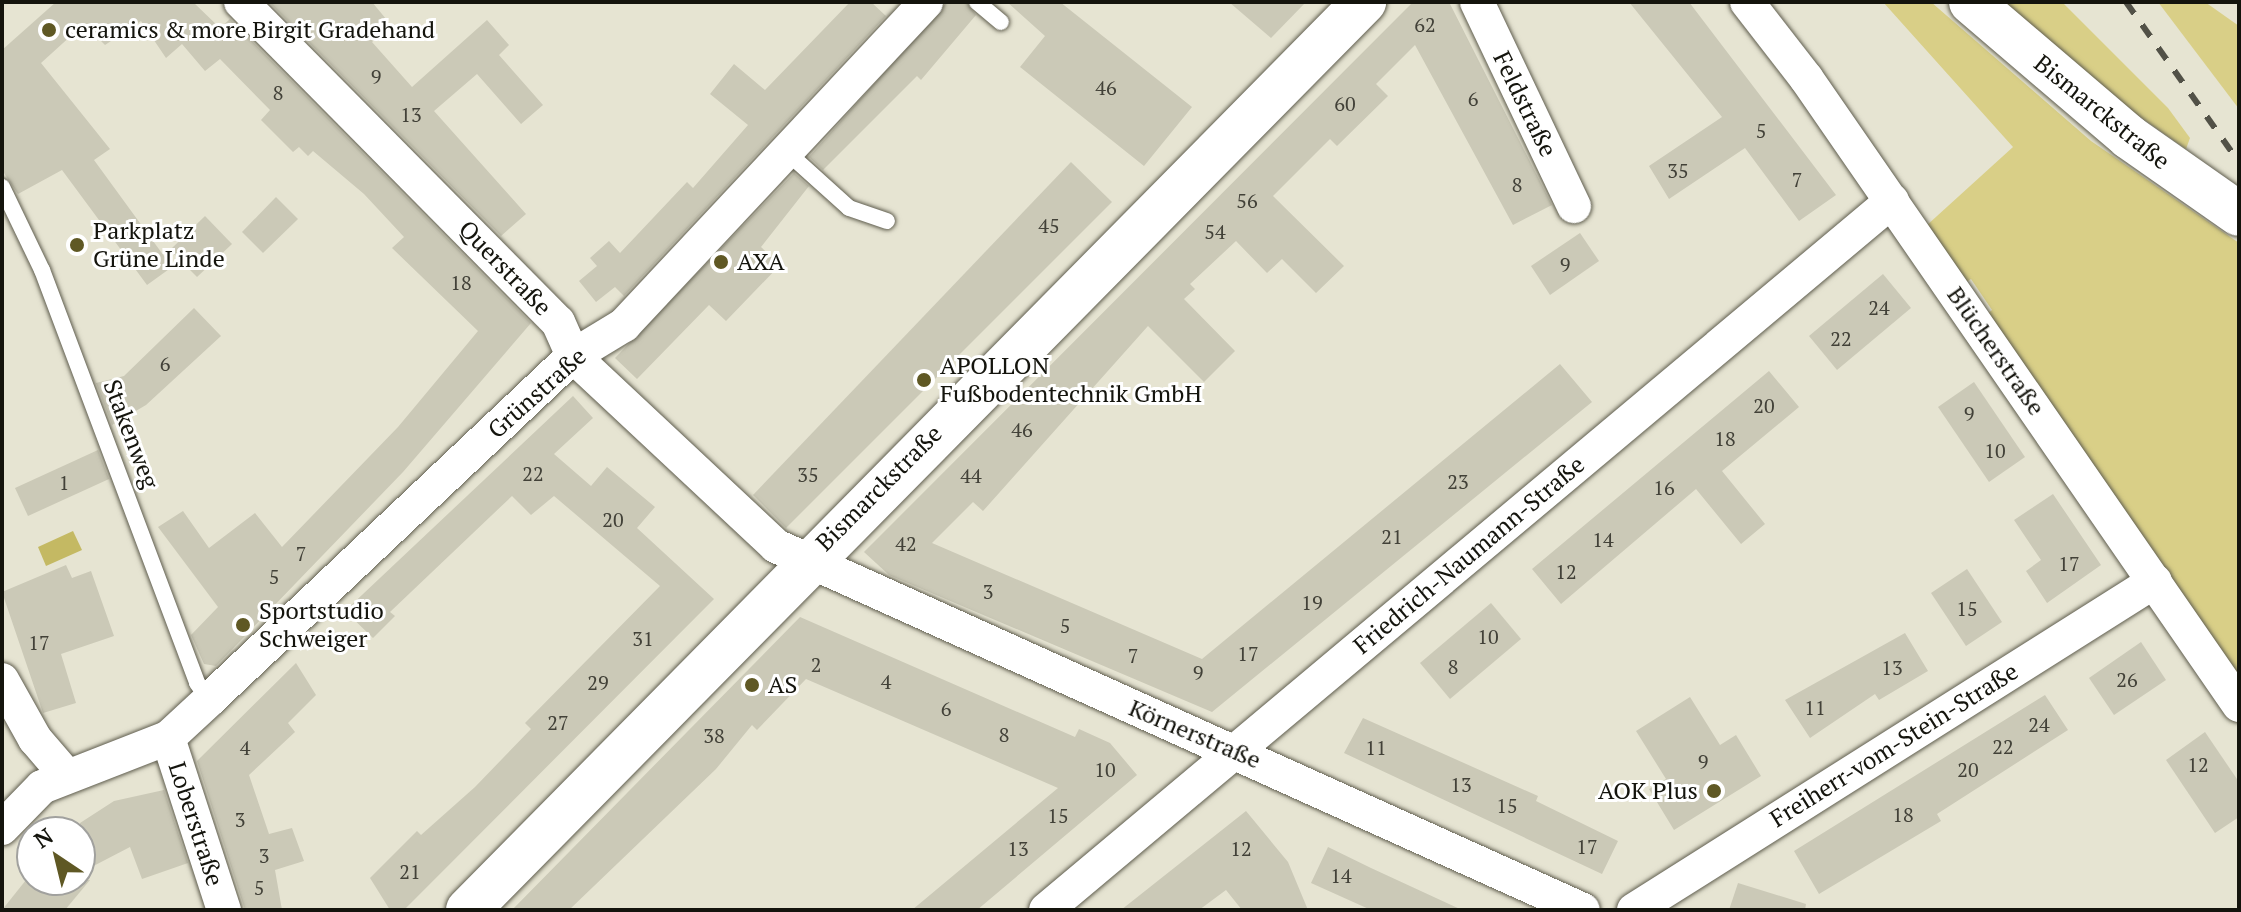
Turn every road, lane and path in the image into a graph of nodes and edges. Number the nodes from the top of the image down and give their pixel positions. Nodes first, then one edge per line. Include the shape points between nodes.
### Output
1 (241, 2) edge
2 (926, 2) edge
3 (977, 2) edge
4 (1364, 2) edge
5 (1477, 2) edge
6 (1747, 2) edge
7 (1971, 2) edge
8 (1001, 22) dead end
9 (788, 153) junction
10 (2, 187) edge
11 (1892, 201) junction
12 (1574, 206) dead end
13 (2239, 214) edge
14 (887, 221) dead end
15 (573, 356) junction
16 (805, 562) junction
17 (2155, 581) junction
18 (2, 680) edge
19 (209, 700) junction
20 (2239, 705) edge
21 (168, 738) junction
22 (1236, 750) junction
23 (65, 774) junction
24 (2, 828) edge
25 (224, 910) edge
26 (468, 910) edge
27 (1046, 910) edge
28 (1583, 910) edge
29 (1634, 910) edge

1 - 15 street, Querstraße via 558,322
2 - 9 street, Grünstraße
3 - 8 lane
4 - 16 street, Bismarckstraße
5 - 12 street, Feldstraße
6 - 11 street, Blücherstraße
7 - 13 street, Bismarckstraße via 2129,137
9 - 14 lane via 849,208
9 - 15 street, Grünstraße via 624,325
10 - 19 lane, Stakenweg via 42,270 197,683
11 - 17 street, Blücherstraße
11 - 22 street, Friedrich-Naumann-Straße
15 - 16 street, Querstraße via 776,546
15 - 19 street, Grünstraße
16 - 22 street, Körnerstraße
16 - 26 street, Bismarckstraße
17 - 20 street, Blücherstraße
17 - 29 street, Freiherr-vom-Stein-Straße
18 - 23 street via 35,739
19 - 21 street, Grünstraße
21 - 23 street
21 - 25 street, Loberstraße
22 - 27 street, Friedrich-Naumann-Straße
22 - 28 street, Körnerstraße
23 - 24 street via 42,787

